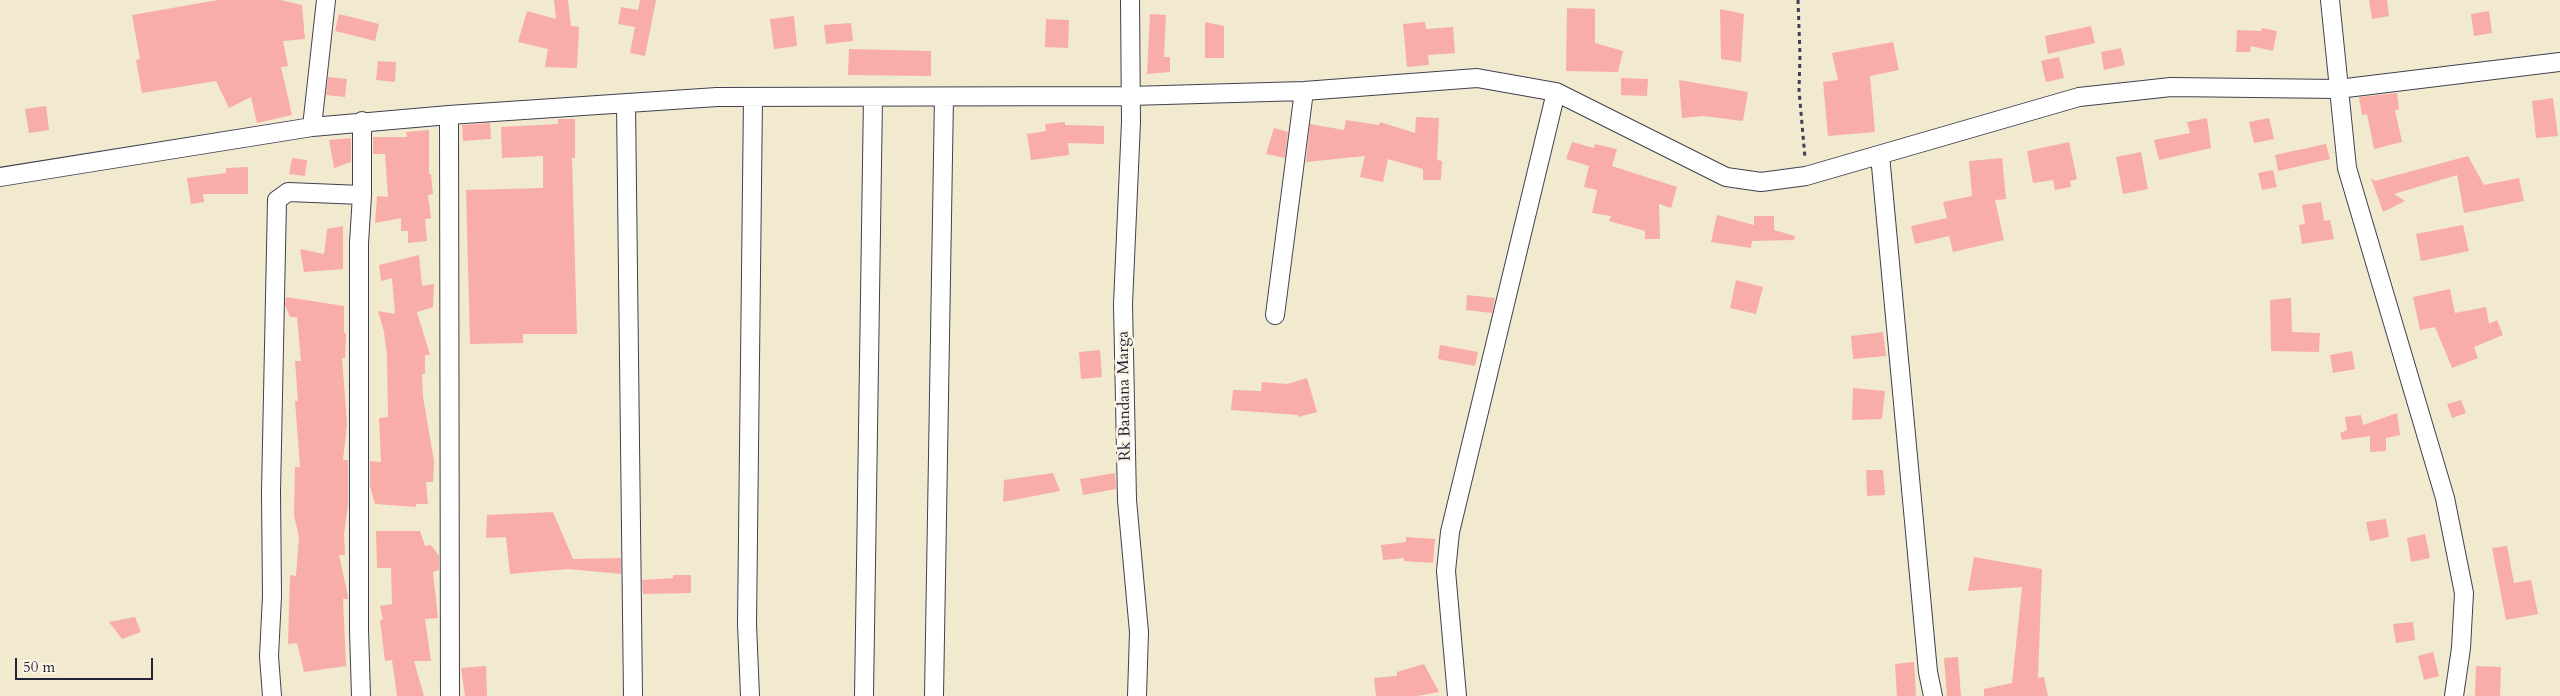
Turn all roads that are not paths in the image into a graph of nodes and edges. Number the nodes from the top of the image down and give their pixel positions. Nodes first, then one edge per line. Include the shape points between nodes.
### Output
1 (326, 0) edge
2 (1130, 0) edge
3 (2330, 0) edge
4 (2560, 62) edge
5 (2338, 89) junction
6 (1304, 91) junction
7 (1556, 92) junction
8 (1130, 96) junction
9 (752, 97) junction
10 (874, 97) junction
11 (944, 97) junction
12 (626, 103) junction
13 (449, 115) junction
14 (362, 121) junction
15 (312, 127) junction
16 (1880, 155) junction
17 (0, 177) edge
18 (362, 195) junction
19 (1275, 315) dead end
20 (272, 696) edge
21 (361, 696) edge
22 (450, 696) edge
23 (633, 696) edge
24 (750, 696) edge
25 (864, 696) edge
26 (934, 696) edge
27 (1137, 696) edge
28 (1458, 696) edge
29 (1933, 696) edge
30 (2454, 696) edge

1 - 15 street
2 - 8 street, Rk Bandana Marga
3 - 5 street
4 - 5 street
5 - 16 street via 2172,87 2079,97
5 - 30 street via 2347,168 2446,498 2464,593
6 - 7 street via 1477,78
6 - 8 street
6 - 19 street
7 - 16 street via 1726,177 1762,182 1806,176
7 - 28 street via 1450,532 1446,571
8 - 11 street
8 - 27 street, Rk Bandana Marga via 1123,304 1127,500 1139,632
9 - 10 street
9 - 12 street
9 - 24 street via 747,624
10 - 11 street
10 - 25 street
11 - 26 street
12 - 13 street
12 - 23 street
13 - 14 street
13 - 22 street
14 - 15 street
14 - 18 street
15 - 17 street
16 - 29 street via 1928,672
18 - 20 street via 288,192 277,200 269,656
18 - 21 street via 359,243

